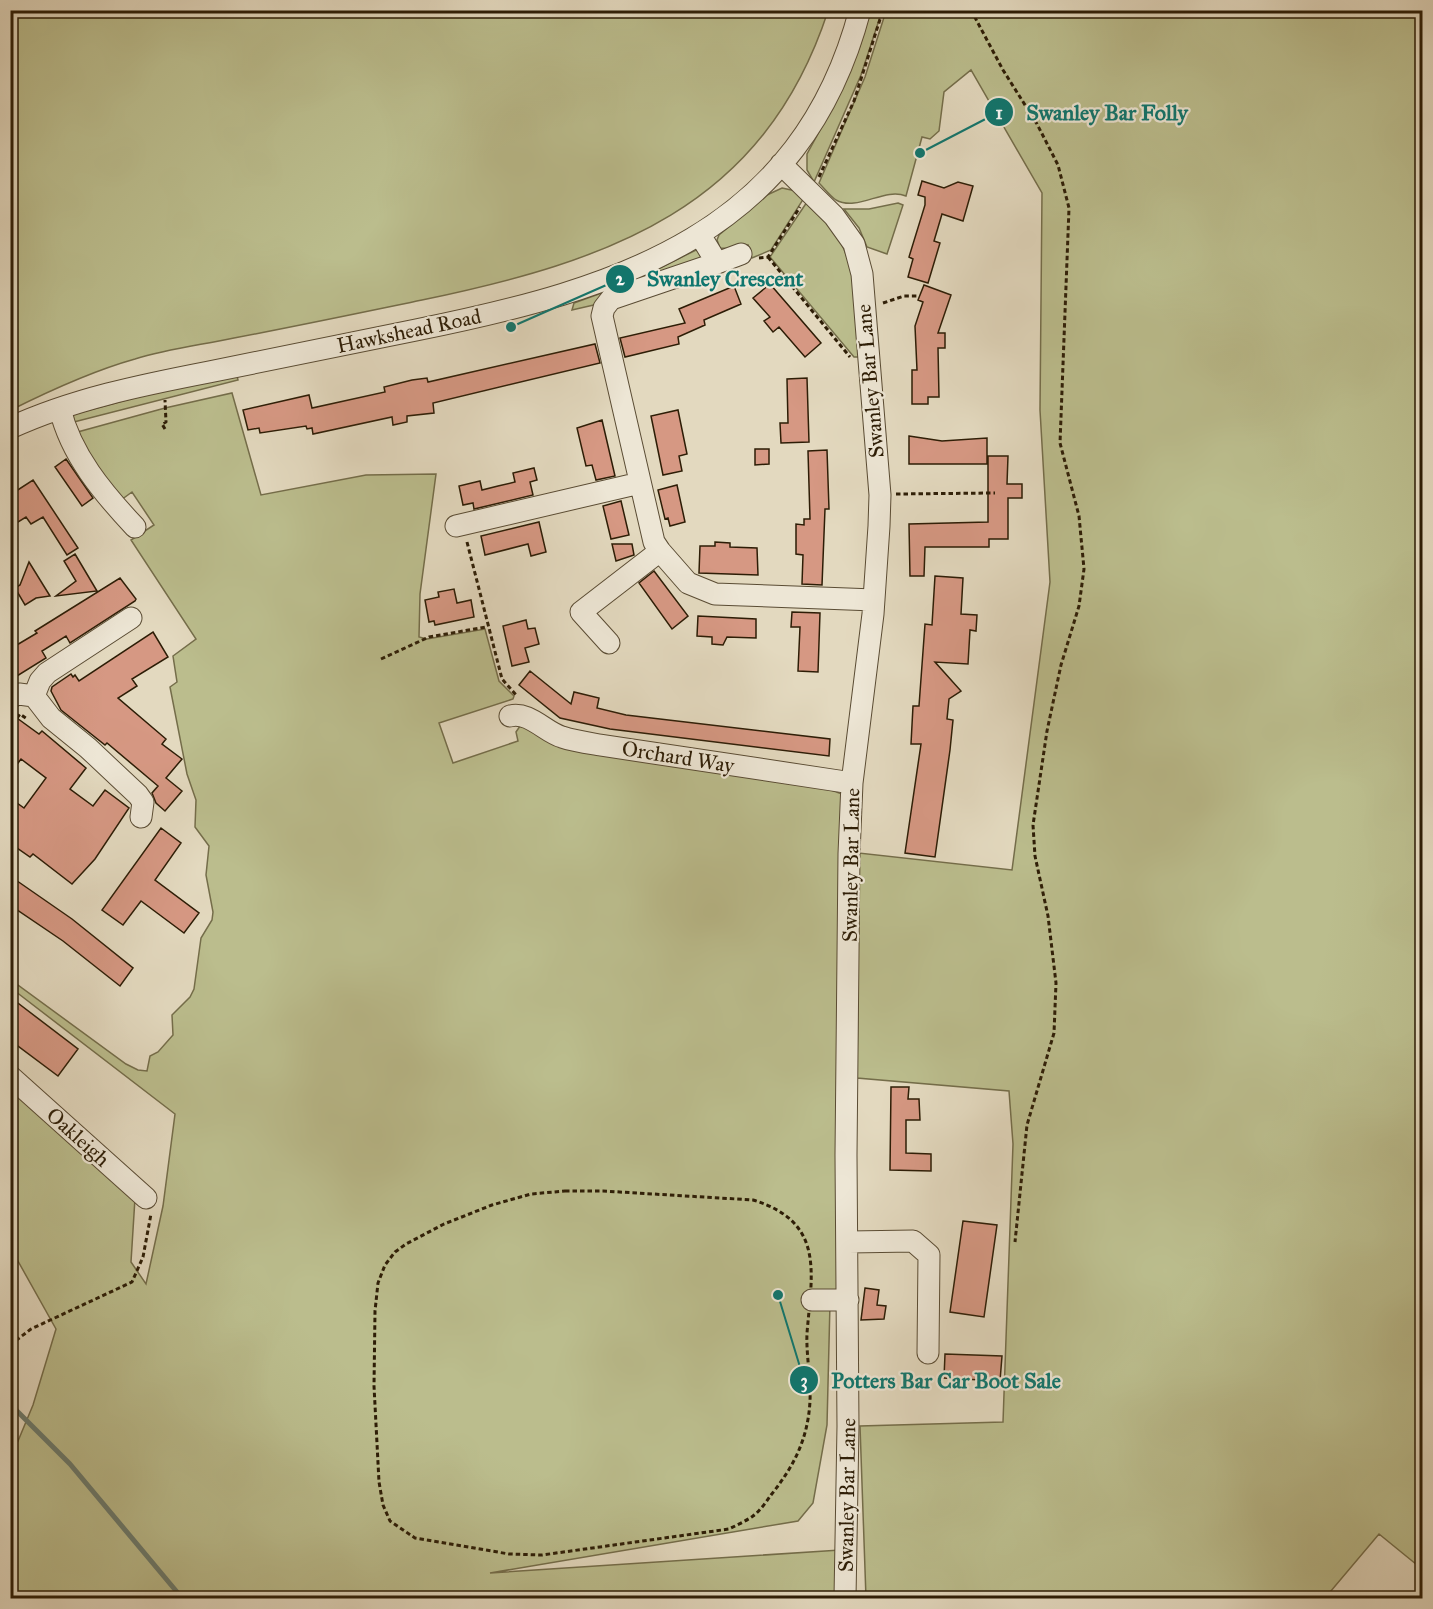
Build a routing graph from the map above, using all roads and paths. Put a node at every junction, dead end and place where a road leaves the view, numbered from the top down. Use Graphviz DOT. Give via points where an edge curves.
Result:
graph roads {
  1 [pos="860,10"];
  2 [pos="883,10"];
  3 [pos="971,10"];
  4 [pos="781,164"];
  5 [pos="817,181"];
  6 [pos="805,200"];
  7 [pos="700,235"];
  8 [pos="741,254"];
  9 [pos="717,263"];
  10 [pos="917,296"];
  11 [pos="864,305"];
  12 [pos="868,361"];
  13 [pos="165,400"];
  14 [pos="60,409"];
  15 [pos="10,428"];
  16 [pos="165,429"];
  17 [pos="640,483"];
  18 [pos="994,493"];
  19 [pos="880,495"];
  20 [pos="460,525"];
  21 [pos="135,527"];
  22 [pos="660,552"];
  23 [pos="874,600"];
  24 [pos="131,618"];
  25 [pos="486,627"];
  26 [pos="609,643"];
  27 [pos="381,659"];
  28 [pos="34,696"];
  29 [pos="10,697"];
  30 [pos="513,715"];
  31 [pos="852,783"];
  32 [pos="141,817"];
  33 [pos="10,1076"];
  34 [pos="146,1198"];
  35 [pos="849,1242"];
  36 [pos="1015,1242"];
  37 [pos="812,1300"];
  38 [pos="848,1300"];
  39 [pos="10,1345"];
  40 [pos="928,1353"];
  41 [pos="845,1599"];
  1 -- 4 [label="street, Hawkshead Road" via="831,90 809,130"];
  2 -- 5 [label="path" via="854,101"];
  3 -- 36 [label="path" via="1058,165 1069,208 1060,443 1079,516 1084,569 1079,606 1047,731 1033,825 1056,983 1054,1034 1027,1125"];
  4 -- 7 [label="street, Hawkshead Road" via="753,194"];
  4 -- 11 [label="street, Swanley Bar Lane" via="834,216 854,244 862,274"];
  6 -- 12 [label="path" via="768,257 853,361"];
  7 -- 9 [label="street"];
  7 -- 14 [label="street, Hawkshead Road" via="592,287 527,306 160,381"];
  8 -- 9 [label="street"];
  9 -- 17 [label="street" via="611,299 604,308 602,316"];
  10 -- 11 [label="path"];
  11 -- 12 [label="street, Swanley Bar Lane"];
  12 -- 19 [label="street, Swanley Bar Lane"];
  13 -- 16 [label="path"];
  14 -- 15 [label="street, Hawkshead Road"];
  14 -- 21 [label="street" via="73,446 110,501"];
  17 -- 20 [label="street"];
  17 -- 22 [label="street"];
  18 -- 19 [label="path"];
  19 -- 23 [label="street, Swanley Bar Lane"];
  20 -- 25 [label="path"];
  22 -- 23 [label="street" via="688,582 715,594"];
  22 -- 26 [label="street" via="581,612"];
  23 -- 31 [label="street, Swanley Bar Lane"];
  24 -- 28 [label="street" via="47,673"];
  25 -- 27 [label="path" via="429,637"];
  25 -- 30 [label="path" via="502,680 520,699"];
  28 -- 29 [label="street"];
  28 -- 32 [label="street" via="51,718 138,795 143,802"];
  30 -- 31 [label="street, Orchard Way" via="560,737"];
  31 -- 35 [label="street, Swanley Bar Lane" via="846,1155"];
  33 -- 34 [label="street, Oakleigh"];
  34 -- 39 [label="path" via="151,1214 143,1257 132,1282 31,1329"];
  35 -- 38 [label="street, Swanley Bar Lane"];
  35 -- 40 [label="street" via="913,1241 929,1256"];
  37 -- 37 [label="path" via="807,1334 810,1401 806,1438 789,1472 755,1515 729,1529 542,1555 509,1554 415,1538 390,1521 379,1482 374,1386 378,1283 395,1252 444,1224 531,1194 603,1191 753,1200 791,1217 803,1233 810,1249"];
  37 -- 38 [label="street"];
  38 -- 41 [label="street, Swanley Bar Lane"];
}
